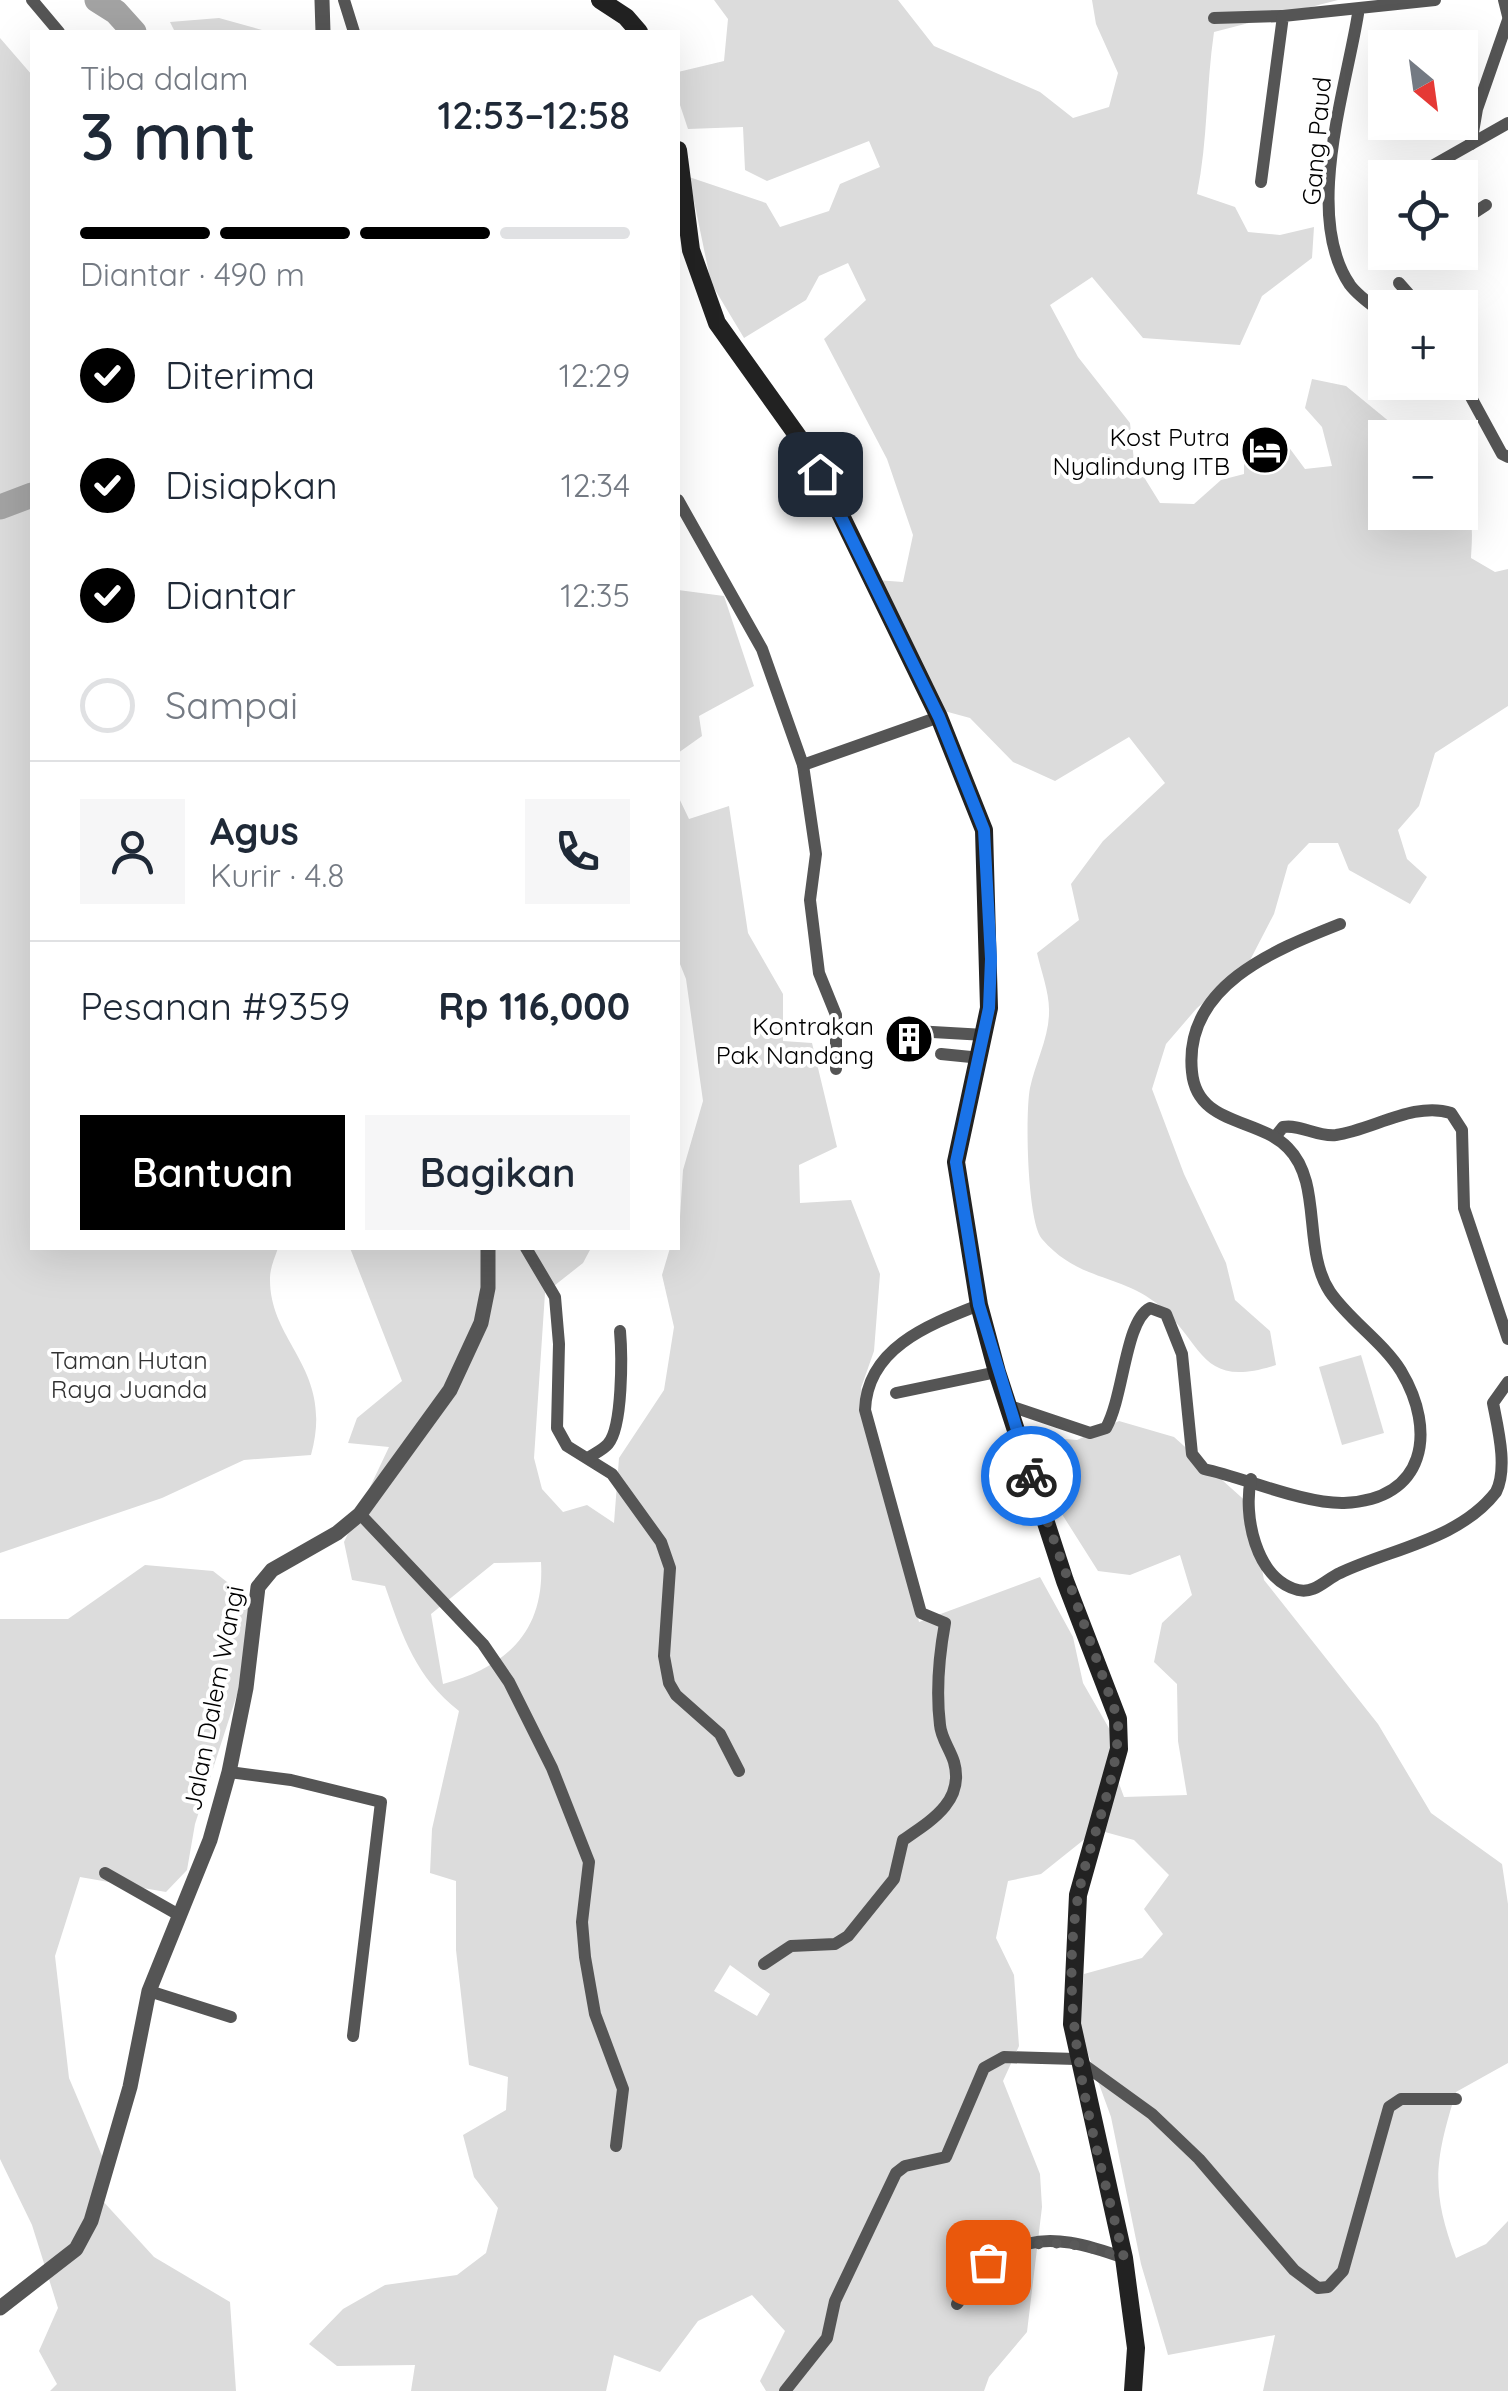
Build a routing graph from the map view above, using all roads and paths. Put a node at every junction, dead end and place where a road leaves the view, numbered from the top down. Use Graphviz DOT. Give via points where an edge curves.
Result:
graph roads {
  1 [pos="32,0"];
  2 [pos="312,0"];
  3 [pos="322,0"];
  4 [pos="344,0"];
  5 [pos="600,0"];
  6 [pos="1436,0"];
  7 [pos="1504,0"];
  8 [pos="1366,11"];
  9 [pos="1283,16"];
  10 [pos="1214,18"];
  11 [pos="1508,18"];
  12 [pos="322,27"];
  13 [pos="57,30"];
  14 [pos="353,30"];
  15 [pos="637,30"];
  16 [pos="1508,123"];
  17 [pos="1471,144"];
  18 [pos="1443,160"];
  19 [pos="680,164"];
  20 [pos="1261,182"];
  21 [pos="1486,205"];
  22 [pos="1478,210"];
  23 [pos="1399,283"];
  24 [pos="1405,290"];
  25 [pos="1368,300"];
  26 [pos="1473,400"];
  27 [pos="1508,458"];
  28 [pos="680,504"];
  29 [pos="939,717"];
  30 [pos="802,765"];
  31 [pos="1340,924"];
  32 [pos="915,1030"];
  33 [pos="986,1035"];
  34 [pos="941,1054"];
  35 [pos="981,1058"];
  36 [pos="836,1070"];
  37 [pos="1275,1137"];
  38 [pos="488,1250"];
  39 [pos="527,1250"];
  40 [pos="979,1305"];
  41 [pos="620,1331"];
  42 [pos="1508,1339"];
  43 [pos="997,1372"];
  44 [pos="1508,1382"];
  45 [pos="896,1393"];
  46 [pos="1007,1405"];
  47 [pos="588,1458"];
  48 [pos="1251,1479"];
  49 [pos="360,1514"];
  50 [pos="739,1771"];
  51 [pos="228,1772"];
  52 [pos="105,1873"];
  53 [pos="179,1915"];
  54 [pos="764,1964"];
  55 [pos="149,1991"];
  56 [pos="231,2016"];
  57 [pos="352,2036"];
  58 [pos="1076,2059"];
  59 [pos="1456,2099"];
  60 [pos="616,2146"];
  61 [pos="1124,2258"];
  62 [pos="957,2304"];
  63 [pos="0,2308"];
  64 [pos="785,2391"];
  65 [pos="1133,2391"];
  1 -- 13 [label="street"];
  2 -- 12 [label="street"];
  3 -- 12 [label="street"];
  4 -- 14 [label="street"];
  5 -- 15 [label="main road"];
  6 -- 8 [label="street"];
  7 -- 11 [label="street"];
  8 -- 9 [label="street"];
  8 -- 25 [label="street, Gang Paud" via="1335,124 1332,230 1349,284"];
  9 -- 10 [label="street"];
  9 -- 20 [label="street"];
  11 -- 17 [label="street"];
  16 -- 17 [label="street"];
  17 -- 18 [label="street"];
  19 -- 29 [label="main road" via="692,250 718,323 806,449"];
  21 -- 22 [label="street"];
  23 -- 24 [label="street"];
  26 -- 27 [label="street"];
  28 -- 30 [label="street" via="762,649"];
  29 -- 30 [label="street"];
  29 -- 33 [label="main road" via="984,830 991,959"];
  30 -- 36 [label="street" via="816,854 810,900 819,973 836,1015"];
  31 -- 37 [label="street" via="1282,947 1241,974 1212,997 1199,1019 1192,1069 1205,1104"];
  32 -- 33 [label="street"];
  33 -- 35 [label="main road"];
  34 -- 35 [label="street"];
  35 -- 40 [label="main road" via="956,1162"];
  37 -- 42 [label="street" via="1283,1126 1334,1135 1427,1111 1451,1113 1462,1130 1464,1208"];
  37 -- 48 [label="street" via="1302,1170 1317,1260 1330,1291 1402,1373 1423,1439 1406,1479 1391,1490 1344,1502"];
  38 -- 49 [label="street, Jalan Dalem Wangi" via="488,1288 467,1360"];
  39 -- 47 [label="street" via="554,1298 557,1428 567,1446"];
  40 -- 43 [label="main road"];
  40 -- 54 [label="street" via="898,1345 878,1366 865,1410 922,1613 945,1623 940,1729 956,1788 936,1817 903,1840 894,1879 848,1936 835,1944 791,1946"];
  41 -- 47 [label="street" via="616,1421 610,1442"];
  43 -- 45 [label="street"];
  43 -- 46 [label="main road"];
  44 -- 48 [label="street" via="1493,1403 1505,1464 1497,1491 1406,1551 1340,1573 1317,1588 1300,1591 1268,1564 1247,1520"];
  46 -- 48 [label="street" via="1090,1433 1106,1428 1125,1377 1132,1327 1144,1310 1158,1309 1182,1354 1192,1454 1204,1468"];
  46 -- 58 [label="main road" via="1118,1719 1119,1749 1078,1895"];
  47 -- 50 [label="street" via="612,1474 661,1542 670,1568 664,1656 669,1683 720,1734"];
  49 -- 51 [label="street, Jalan Dalem Wangi" via="263,1577"];
  49 -- 60 [label="street" via="483,1644 552,1768 589,1862 585,1957 594,2014 623,2090"];
  51 -- 53 [label="street, Jalan Dalem Wangi" via="210,1840"];
  51 -- 57 [label="street" via="381,1802"];
  52 -- 53 [label="street"];
  53 -- 55 [label="street, Jalan Dalem Wangi"];
  55 -- 56 [label="street"];
  55 -- 63 [label="street, Jalan Dalem Wangi" via="130,2087 87,2234"];
  58 -- 59 [label="street" via="1188,2148 1294,2270 1318,2288 1343,2271 1389,2106 1401,2098"];
  58 -- 61 [label="main road"];
  58 -- 64 [label="street" via="1004,2058 984,2068 946,2156 896,2173 835,2302 827,2338"];
  61 -- 62 [label="street" via="1071,2242 1011,2248 988,2262"];
  61 -- 65 [label="main road" via="1136,2348"];
}
